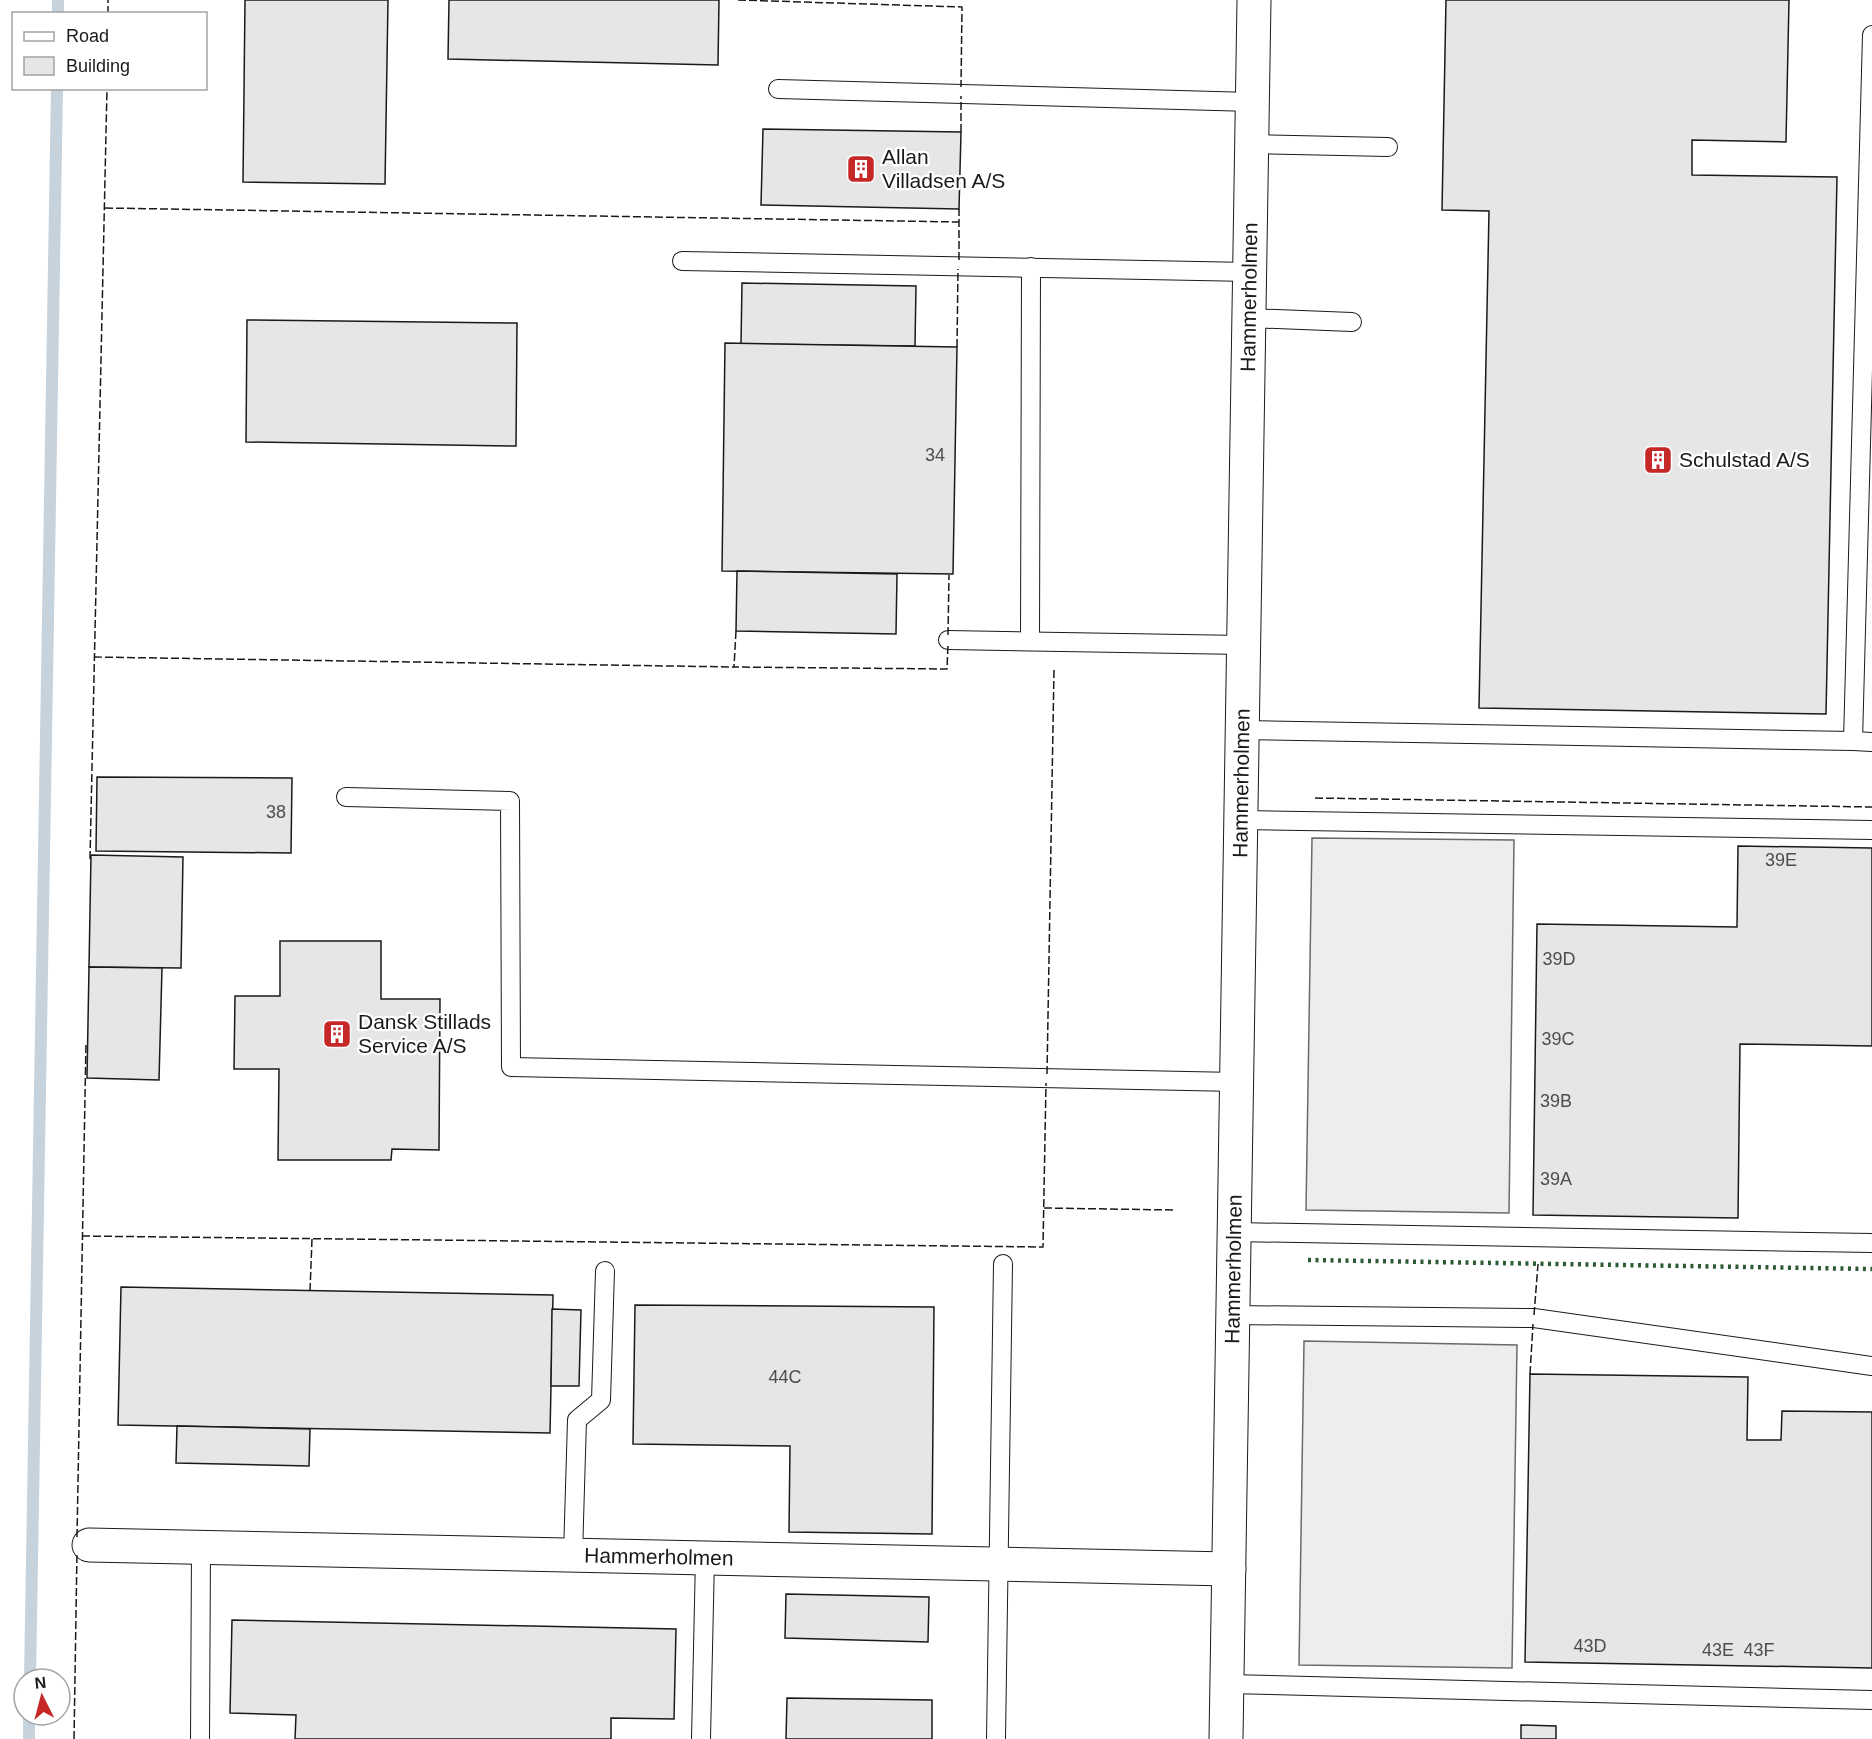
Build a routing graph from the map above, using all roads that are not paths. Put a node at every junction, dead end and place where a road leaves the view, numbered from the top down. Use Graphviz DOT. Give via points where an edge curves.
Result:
graph roads {
  1 [pos="1254,0"];
  2 [pos="1872,35"];
  3 [pos="778,89"];
  4 [pos="1252,102"];
  5 [pos="1870,138"];
  6 [pos="1252,144"];
  7 [pos="1389,147"];
  8 [pos="1869,222"];
  9 [pos="682,261"];
  10 [pos="1031,267"];
  11 [pos="1250,272"];
  12 [pos="1249,318"];
  13 [pos="1352,322"];
  14 [pos="948,640"];
  15 [pos="1030,641"];
  16 [pos="1244,645"];
  17 [pos="1242,730"];
  18 [pos="1853,741"];
  19 [pos="1872,742"];
  20 [pos="346,797"];
  21 [pos="1241,820"];
  22 [pos="1872,830"];
  23 [pos="1236,1082"];
  24 [pos="1234,1232"];
  25 [pos="1872,1242"];
  26 [pos="1002,1264"];
  27 [pos="605,1271"];
  28 [pos="1233,1315"];
  29 [pos="1872,1366"];
  30 [pos="89,1545"];
  31 [pos="201,1548"];
  32 [pos="573,1555"];
  33 [pos="705,1558"];
  34 [pos="998,1564"];
  35 [pos="1229,1569"];
  36 [pos="1227,1684"];
  37 [pos="1872,1700"];
  38 [pos="200,1739"];
  39 [pos="701,1739"];
  40 [pos="996,1739"];
  41 [pos="1226,1739"];
  1 -- 4 [label="street, Hammerholmen"];
  2 -- 5 [label="lane"];
  3 -- 4 [label="lane"];
  4 -- 6 [label="street, Hammerholmen"];
  5 -- 8 [label="lane"];
  6 -- 7 [label="lane"];
  6 -- 11 [label="street, Hammerholmen"];
  8 -- 18 [label="lane"];
  9 -- 10 [label="lane"];
  10 -- 11 [label="lane"];
  10 -- 15 [label="lane"];
  11 -- 12 [label="street, Hammerholmen"];
  12 -- 13 [label="lane"];
  12 -- 16 [label="street, Hammerholmen"];
  14 -- 15 [label="lane"];
  15 -- 16 [label="lane"];
  16 -- 17 [label="street, Hammerholmen"];
  17 -- 18 [label="lane"];
  17 -- 21 [label="street, Hammerholmen"];
  18 -- 19 [label="lane"];
  20 -- 23 [label="lane" via="510,801 511,1067"];
  21 -- 22 [label="lane"];
  21 -- 23 [label="street, Hammerholmen"];
  23 -- 24 [label="street, Hammerholmen"];
  24 -- 25 [label="lane"];
  24 -- 28 [label="street, Hammerholmen"];
  26 -- 34 [label="lane"];
  27 -- 32 [label="lane" via="601,1400 577,1420"];
  28 -- 29 [label="lane" via="1534,1318"];
  28 -- 35 [label="street, Hammerholmen"];
  30 -- 31 [label="street, Hammerholmen"];
  31 -- 32 [label="street, Hammerholmen"];
  31 -- 38 [label="lane"];
  32 -- 33 [label="street, Hammerholmen"];
  33 -- 34 [label="street, Hammerholmen"];
  33 -- 39 [label="lane"];
  34 -- 35 [label="street, Hammerholmen"];
  34 -- 40 [label="lane"];
  35 -- 36 [label="street, Hammerholmen"];
  36 -- 37 [label="lane"];
  36 -- 41 [label="street, Hammerholmen"];
}
